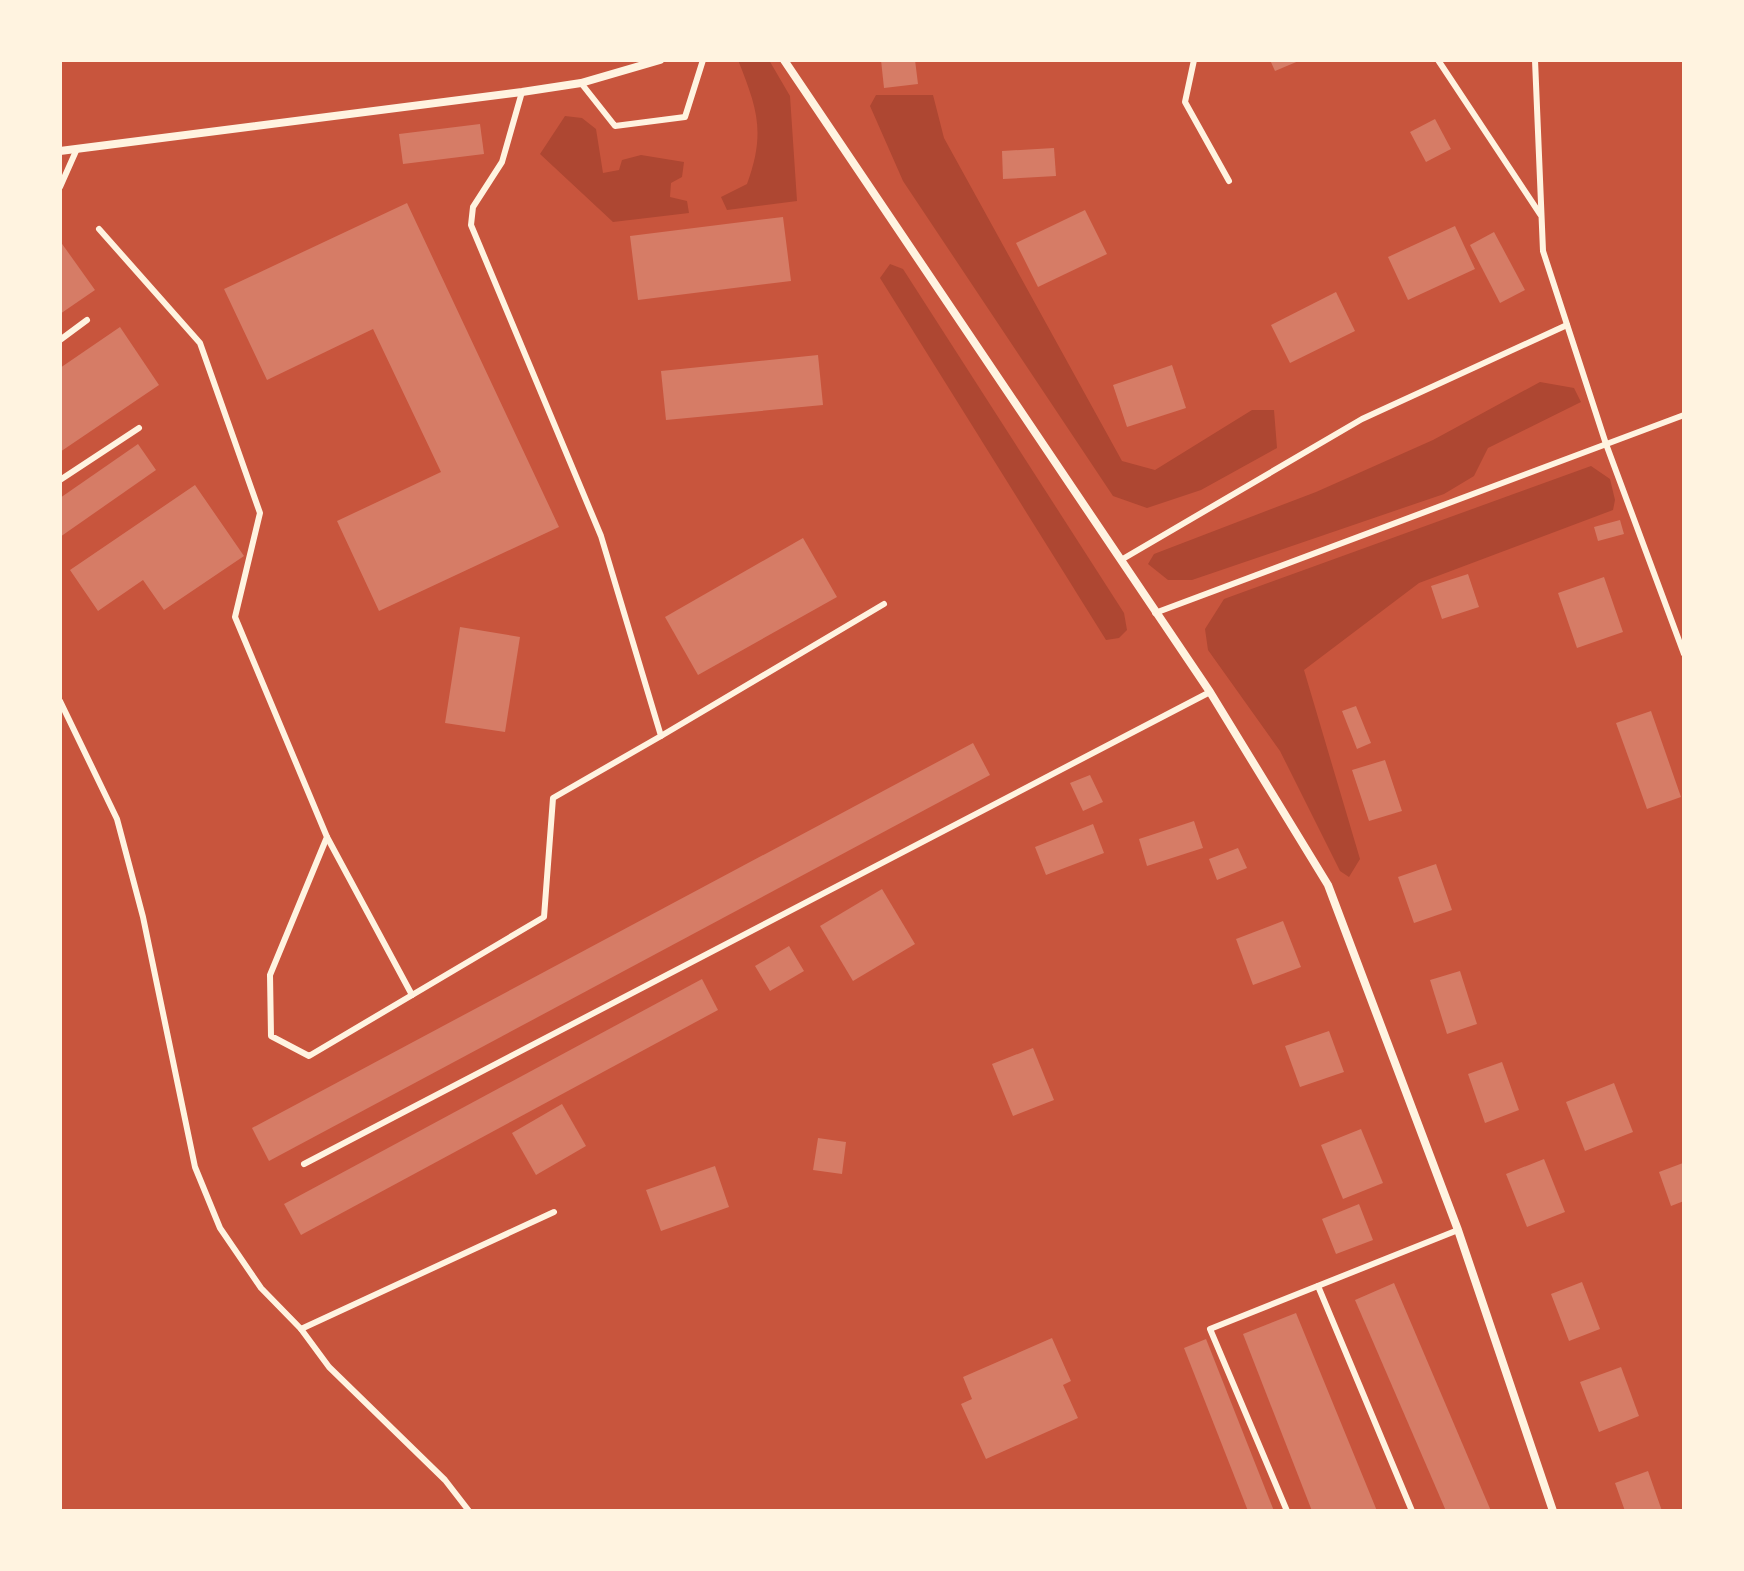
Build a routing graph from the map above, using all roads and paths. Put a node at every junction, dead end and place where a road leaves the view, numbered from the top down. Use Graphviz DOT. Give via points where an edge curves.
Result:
graph roads {
  1 [pos="660,60"];
  2 [pos="703,60"];
  3 [pos="784,60"];
  4 [pos="1194,60"];
  5 [pos="1438,60"];
  6 [pos="1535,60"];
  7 [pos="581,83"];
  8 [pos="522,92"];
  9 [pos="60,151"];
  10 [pos="76,151"];
  11 [pos="1229,181"];
  12 [pos="60,187"];
  13 [pos="1542,217"];
  14 [pos="99,229"];
  15 [pos="87,320"];
  16 [pos="1567,325"];
  17 [pos="60,340"];
  18 [pos="1684,415"];
  19 [pos="139,428"];
  20 [pos="1606,444"];
  21 [pos="60,480"];
  22 [pos="1121,560"];
  23 [pos="884,604"];
  24 [pos="1155,613"];
  25 [pos="1684,654"];
  26 [pos="1210,692"];
  27 [pos="60,701"];
  28 [pos="661,736"];
  29 [pos="327,837"];
  30 [pos="412,995"];
  31 [pos="304,1164"];
  32 [pos="554,1212"];
  33 [pos="1458,1230"];
  34 [pos="1318,1286"];
  35 [pos="301,1329"];
  36 [pos="469,1511"];
  37 [pos="1287,1511"];
  38 [pos="1412,1511"];
  39 [pos="1553,1511"];
  1 -- 7 [label="street"];
  2 -- 7 [label="lane" via="685,117 615,126"];
  3 -- 22 [label="street"];
  4 -- 11 [label="lane" via="1185,102"];
  5 -- 13 [label="lane"];
  6 -- 13 [label="lane"];
  7 -- 8 [label="street"];
  8 -- 10 [label="street"];
  8 -- 28 [label="lane" via="502,162 473,207 471,225 601,536"];
  9 -- 10 [label="street"];
  10 -- 12 [label="lane"];
  13 -- 16 [label="lane" via="1543,251"];
  14 -- 29 [label="lane" via="200,343 260,513 235,617"];
  15 -- 17 [label="lane"];
  16 -- 20 [label="lane"];
  16 -- 22 [label="lane" via="1362,419"];
  18 -- 20 [label="lane"];
  19 -- 21 [label="lane"];
  20 -- 24 [label="lane"];
  20 -- 25 [label="lane"];
  22 -- 24 [label="street"];
  23 -- 28 [label="lane"];
  24 -- 26 [label="street"];
  26 -- 31 [label="lane"];
  26 -- 33 [label="street" via="1328,885"];
  27 -- 35 [label="lane" via="117,819 195,1167 220,1228 261,1288"];
  28 -- 30 [label="lane" via="553,798 544,917"];
  29 -- 30 [label="lane"];
  29 -- 30 [label="lane" via="270,975 271,1036 309,1056"];
  32 -- 35 [label="lane"];
  33 -- 34 [label="lane"];
  33 -- 39 [label="street"];
  34 -- 37 [label="lane" via="1210,1329"];
  34 -- 38 [label="lane"];
  35 -- 36 [label="lane" via="329,1367 445,1480"];
}
